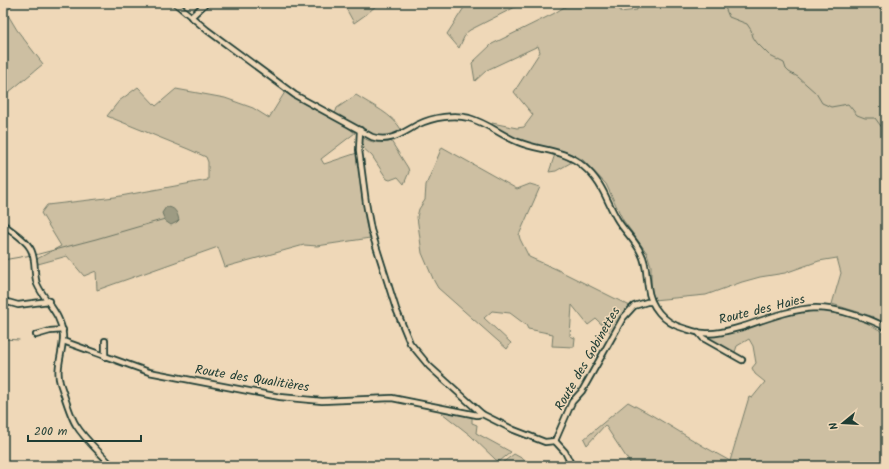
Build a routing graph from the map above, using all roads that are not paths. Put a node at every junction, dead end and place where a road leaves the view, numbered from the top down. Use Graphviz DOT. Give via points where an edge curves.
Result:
graph roads {
  1 [pos="175,3"];
  2 [pos="206,3"];
  3 [pos="191,17"];
  4 [pos="360,130"];
  5 [pos="3,224"];
  6 [pos="4,301"];
  7 [pos="49,301"];
  8 [pos="652,302"];
  9 [pos="886,328"];
  10 [pos="63,330"];
  11 [pos="698,332"];
  12 [pos="36,335"];
  13 [pos="63,341"];
  14 [pos="105,341"];
  15 [pos="105,357"];
  16 [pos="742,360"];
  17 [pos="482,414"];
  18 [pos="556,441"];
  19 [pos="112,466"];
  20 [pos="572,466"];
  1 -- 3 [label="street"];
  2 -- 3 [label="street"];
  3 -- 4 [label="street" via="295,95"];
  4 -- 8 [label="street" via="372,137 386,139 396,137 429,120 459,116 478,121 517,142 562,153 572,158 597,180 617,219 640,250 646,265"];
  4 -- 17 [label="street" via="360,150 370,224 404,330 422,358"];
  5 -- 7 [label="street" via="30,247 37,282"];
  6 -- 7 [label="street" via="18,305"];
  7 -- 10 [label="street"];
  8 -- 11 [label="street, Route des Haies" via="667,321 680,328"];
  8 -- 18 [label="street, Route des Gobinettes" via="634,306 623,318 582,391 572,402"];
  9 -- 11 [label="street, Route des Haies" via="865,318 818,308 790,313 723,332"];
  10 -- 12 [label="street"];
  10 -- 13 [label="street"];
  11 -- 16 [label="street" via="703,338"];
  13 -- 15 [label="street, Route des Qualitières"];
  13 -- 19 [label="street" via="59,378 73,418 81,432"];
  14 -- 15 [label="street"];
  15 -- 17 [label="street, Route des Qualitières" via="149,372 280,397 322,400 392,398"];
  17 -- 18 [label="street, Route des Qualitières" via="545,442"];
  18 -- 20 [label="street"];
}
